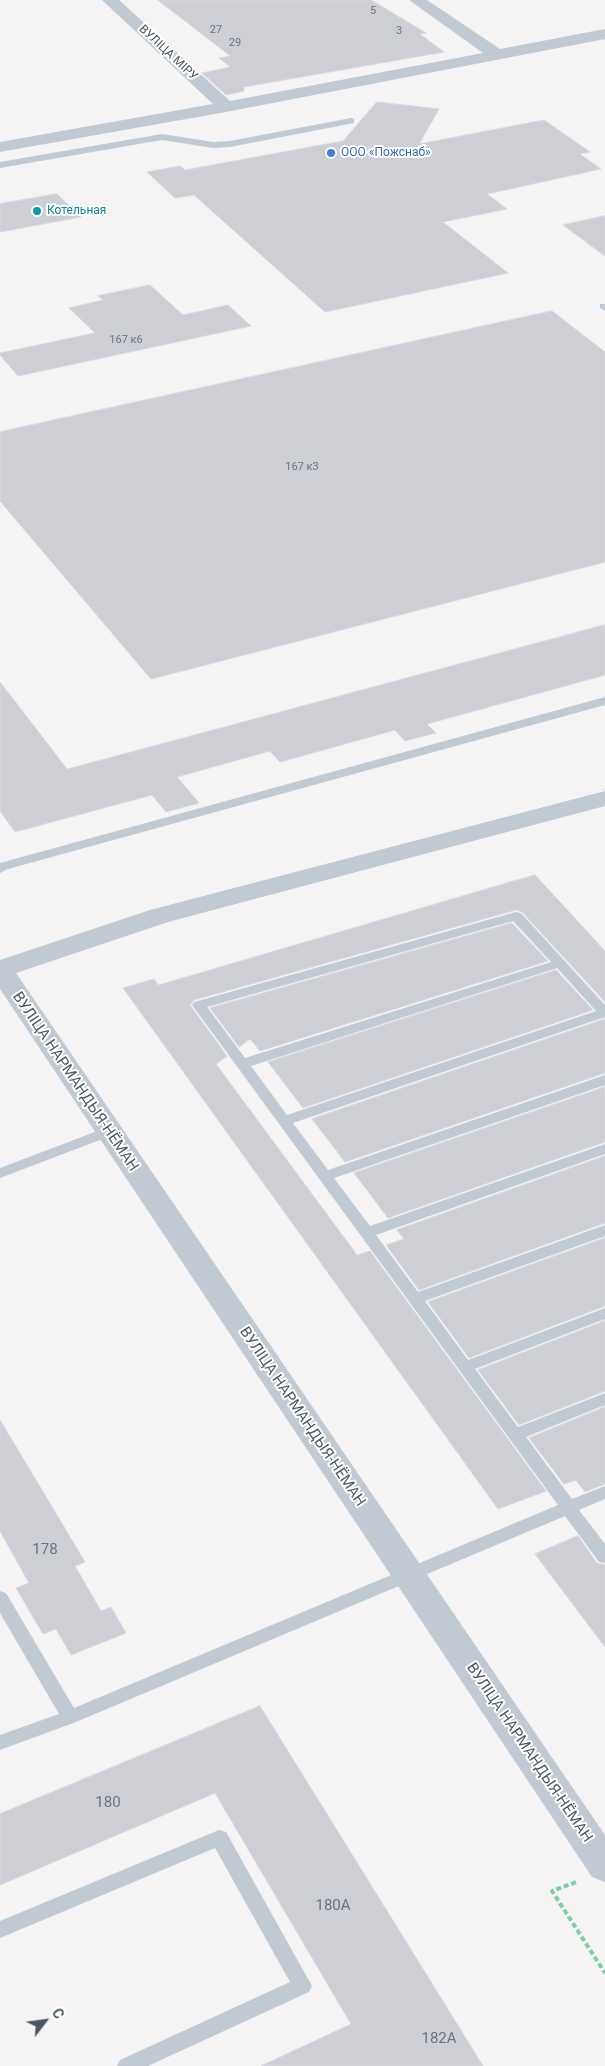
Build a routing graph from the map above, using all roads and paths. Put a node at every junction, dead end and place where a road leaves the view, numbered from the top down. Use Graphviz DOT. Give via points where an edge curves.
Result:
graph roads {
  1 [pos="110,0"];
  2 [pos="417,0"];
  3 [pos="605,34"];
  4 [pos="496,54"];
  5 [pos="226,107"];
  6 [pos="351,121"];
  7 [pos="0,147"];
  8 [pos="0,165"];
  9 [pos="605,701"];
  10 [pos="605,798"];
  11 [pos="0,869"];
  12 [pos="560,963"];
  13 [pos="0,969"];
  14 [pos="605,1013"];
  15 [pos="242,1064"];
  16 [pos="605,1080"];
  17 [pos="284,1121"];
  18 [pos="108,1132"];
  19 [pos="605,1149"];
  20 [pos="0,1173"];
  21 [pos="324,1176"];
  22 [pos="605,1230"];
  23 [pos="366,1233"];
  24 [pos="415,1299"];
  25 [pos="605,1313"];
  26 [pos="465,1367"];
  27 [pos="605,1399"];
  28 [pos="515,1435"];
  29 [pos="605,1492"];
  30 [pos="568,1507"];
  31 [pos="605,1557"];
  32 [pos="409,1573"];
  33 [pos="0,1598"];
  34 [pos="70,1717"];
  35 [pos="0,1743"];
  36 [pos="605,1866"];
  37 [pos="579,1881"];
  38 [pos="0,1930"];
  39 [pos="605,1973"];
  40 [pos="127,2066"];
  1 -- 5 [label="street, ВУЛІЦА МІРУ"];
  2 -- 4 [label="street"];
  3 -- 4 [label="street"];
  4 -- 5 [label="street"];
  5 -- 7 [label="street"];
  6 -- 8 [label="lane" via="230,144 213,145 162,137"];
  9 -- 11 [label="lane"];
  10 -- 13 [label="street" via="160,916"];
  12 -- 14 [label="lane"];
  12 -- 15 [label="lane"];
  12 -- 15 [label="lane" via="516,916 199,1005"];
  13 -- 18 [label="street, ВУЛІЦА НАРМАНДЫЯ-НЁМАН"];
  14 -- 17 [label="lane"];
  15 -- 17 [label="lane"];
  16 -- 21 [label="lane"];
  17 -- 21 [label="lane"];
  18 -- 20 [label="lane"];
  18 -- 32 [label="street, ВУЛІЦА НАРМАНДЫЯ-НЁМАН"];
  19 -- 23 [label="lane"];
  21 -- 23 [label="lane"];
  22 -- 24 [label="lane"];
  23 -- 24 [label="lane"];
  24 -- 26 [label="lane"];
  25 -- 26 [label="lane"];
  26 -- 28 [label="lane"];
  27 -- 28 [label="lane"];
  28 -- 30 [label="lane"];
  29 -- 30 [label="lane"];
  30 -- 31 [label="lane"];
  30 -- 32 [label="lane"];
  32 -- 34 [label="lane"];
  32 -- 36 [label="street, ВУЛІЦА НАРМАНДЫЯ-НЁМАН"];
  33 -- 34 [label="lane"];
  34 -- 35 [label="lane"];
  37 -- 39 [label="path" via="552,1891"];
  38 -- 40 [label="lane" via="219,1838 302,1986"];
}
